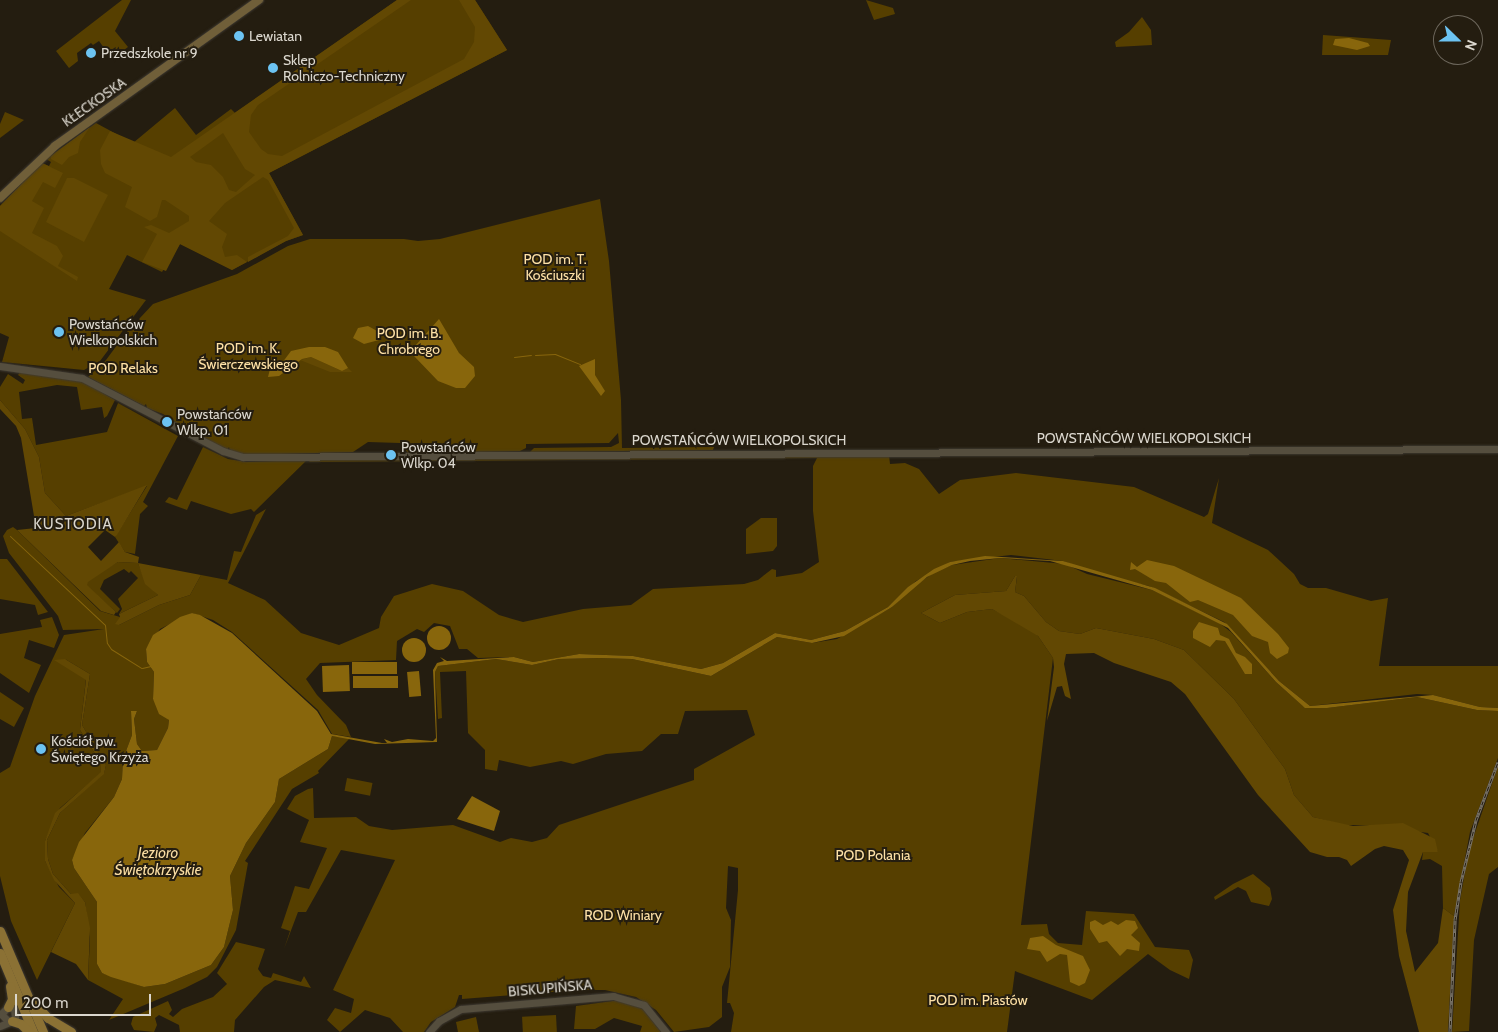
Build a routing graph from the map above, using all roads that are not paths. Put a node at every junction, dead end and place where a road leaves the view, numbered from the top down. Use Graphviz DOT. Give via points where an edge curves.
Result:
graph roads {
  1 [pos="259,0"];
  2 [pos="0,198"];
  3 [pos="0,366"];
  4 [pos="1498,449"];
  5 [pos="0,932"];
  6 [pos="1,955"];
  7 [pos="28,997"];
  8 [pos="8,1006"];
  9 [pos="1,1018"];
  10 [pos="10,1021"];
  11 [pos="0,1026"];
  12 [pos="29,1032"];
  13 [pos="33,1032"];
  14 [pos="43,1032"];
  15 [pos="66,1032"];
  16 [pos="429,1032"];
  17 [pos="666,1032"];
  1 -- 2 [label="main road, KŁECKOSKA" via="55,146"];
  3 -- 4 [label="street, POWSTAŃCÓW WIELKOPOLSKICH" via="55,372 88,380 223,451 243,457"];
  5 -- 7 [label="main road"];
  6 -- 8 [label="main road" via="12,993"];
  6 -- 13 [label="main road"];
  7 -- 14 [label="main road"];
  7 -- 15 [label="main road"];
  8 -- 9 [label="street" via="3,1009"];
  8 -- 10 [label="street" via="15,1011"];
  9 -- 10 [label="street"];
  10 -- 11 [label="street"];
  10 -- 12 [label="main road" via="21,1024"];
  16 -- 17 [label="street, BISKUPIŃSKA" via="439,1021 461,1009 614,996 644,1005"];
}
